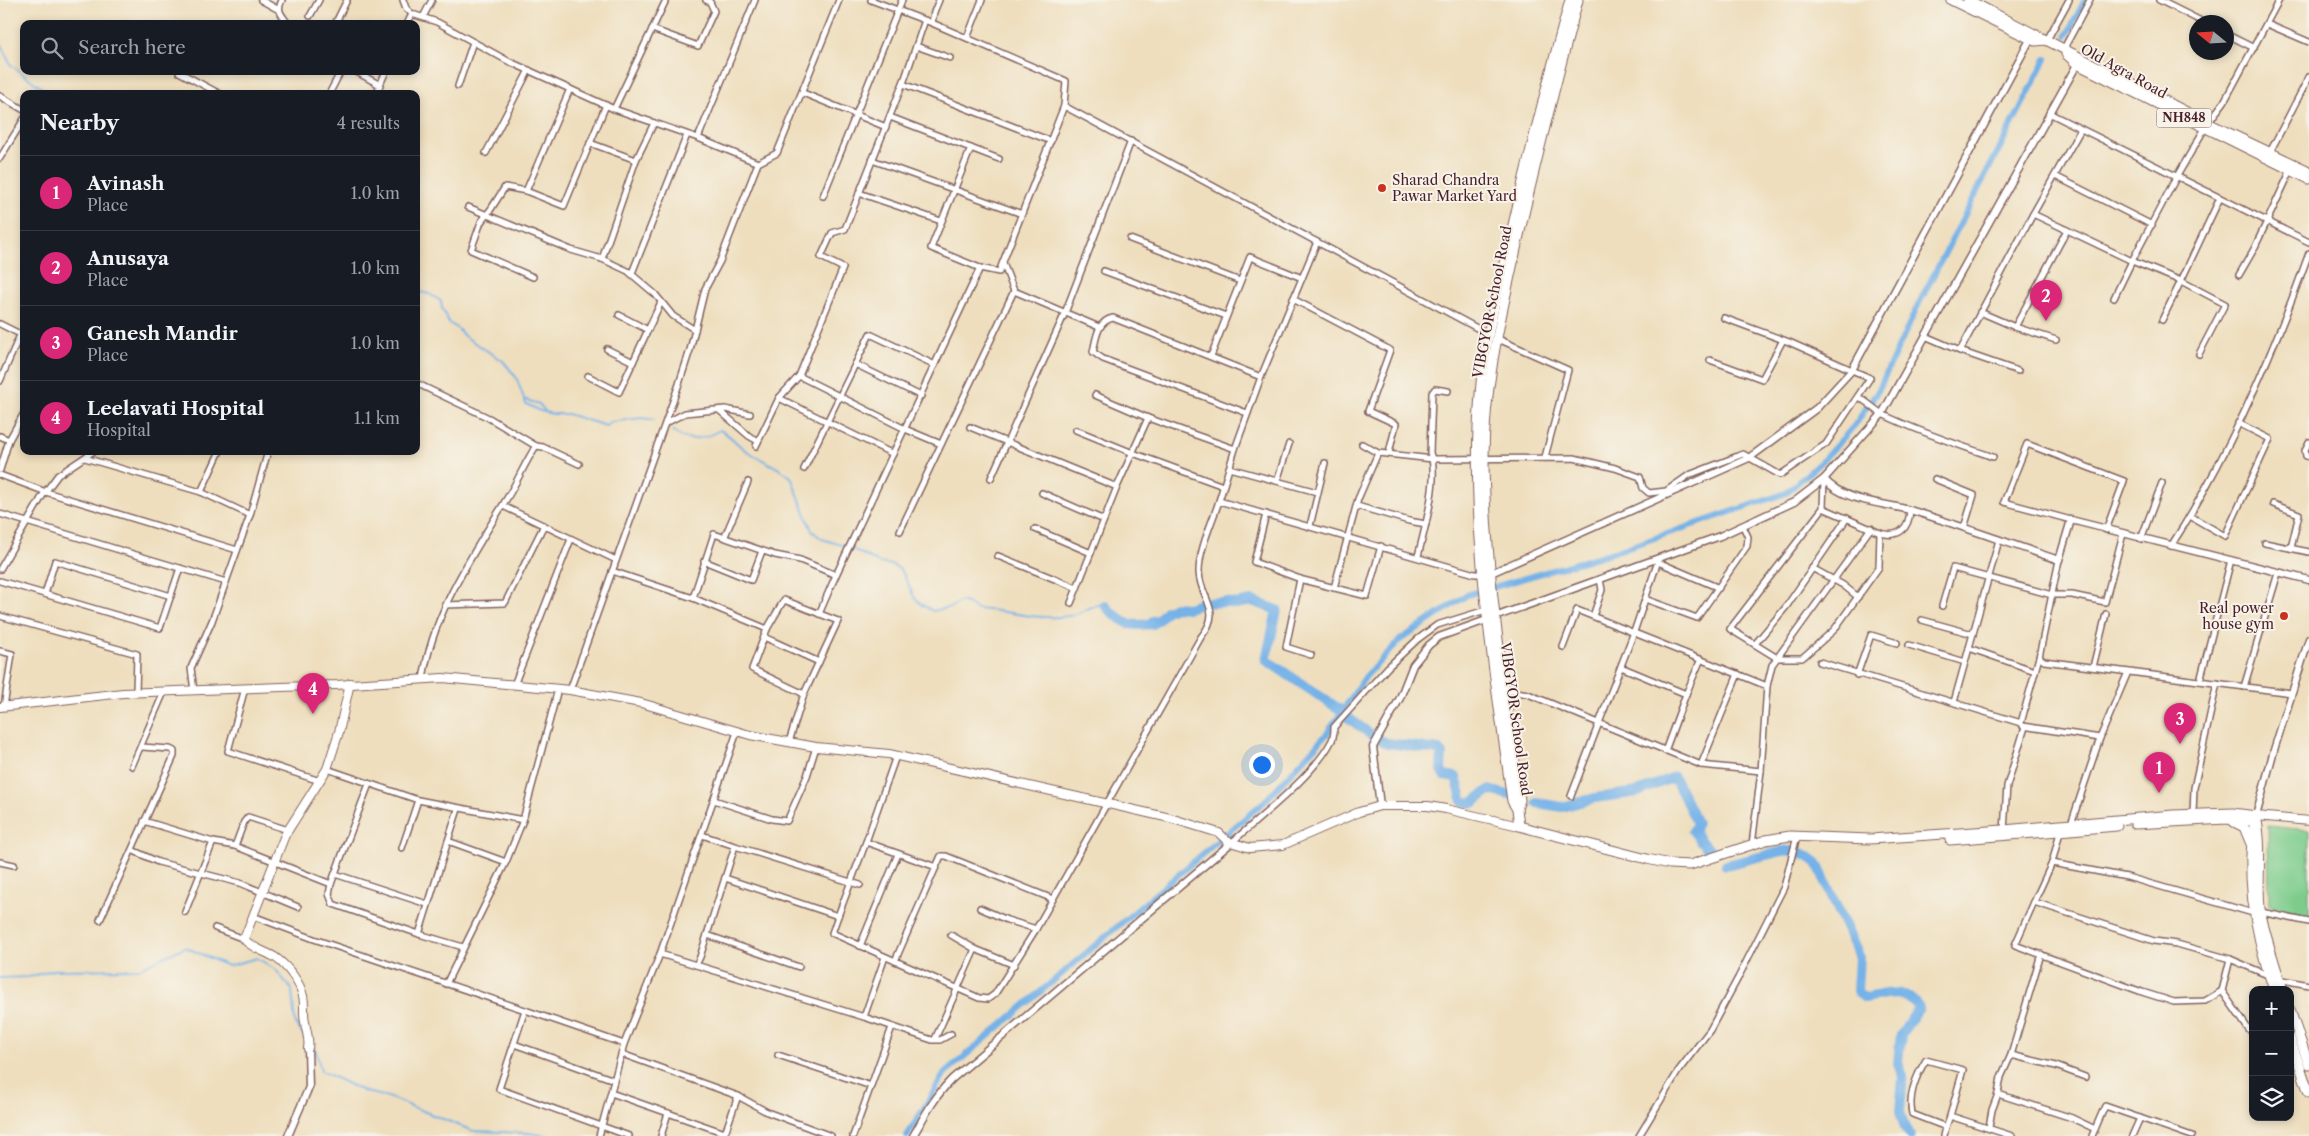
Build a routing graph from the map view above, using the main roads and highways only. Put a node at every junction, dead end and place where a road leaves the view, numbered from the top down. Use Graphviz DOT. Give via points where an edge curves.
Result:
graph roads {
  1 [pos="1570,0"];
  2 [pos="1578,0"];
  3 [pos="1951,0"];
  4 [pos="1968,0"];
  5 [pos="2032,36"];
  6 [pos="1547,98"];
  7 [pos="2207,126"];
  8 [pos="2293,167"];
  9 [pos="2309,170"];
  10 [pos="2309,179"];
  11 [pos="350,683"];
  12 [pos="2,707"];
  13 [pos="2256,816"];
  14 [pos="2226,819"];
  15 [pos="2309,821"];
  16 [pos="1519,826"];
  17 [pos="2061,829"];
  18 [pos="1883,838"];
  19 [pos="2252,846"];
  20 [pos="2257,913"];
  21 [pos="2273,986"];
  22 [pos="2282,986"];
  23 [pos="2294,1020"];
  24 [pos="308,1048"];
  25 [pos="2306,1048"];
  26 [pos="2294,1050"];
  27 [pos="2309,1065"];
  28 [pos="2309,1093"];
  1 -- 6 [label="main road, VIBGYOR School Road"];
  2 -- 6 [label="main road, VIBGYOR School Road"];
  3 -- 5 [label="main road, NH848"];
  4 -- 5 [label="main road, NH848"];
  5 -- 7 [label="main road, NH848" via="2048,40 2079,61"];
  6 -- 16 [label="main road, VIBGYOR School Road" via="1492,336 1480,459 1486,580 1520,800 1517,809"];
  7 -- 8 [label="main road, NH848"];
  7 -- 8 [label="main road, NH848" via="2270,152"];
  8 -- 9 [label="main road, NH848"];
  8 -- 10 [label="main road, NH848"];
  11 -- 12 [label="main road" via="136,693"];
  11 -- 16 [label="main road" via="443,678 570,690 641,703 737,732 816,747 896,756 1170,818 1219,833 1229,842 1258,848 1283,845 1380,806 1428,806"];
  11 -- 24 [label="main road" via="328,769 288,830 244,939 249,945 276,958 290,972 303,996 310,1040"];
  13 -- 14 [label="main road" via="2248,821"];
  13 -- 15 [label="main road"];
  13 -- 17 [label="main road" via="2233,812 2193,814 2071,824"];
  13 -- 19 [label="main road"];
  13 -- 20 [label="main road" via="2260,836"];
  14 -- 17 [label="main road"];
  14 -- 19 [label="main road" via="2244,827"];
  16 -- 18 [label="main road" via="1670,864 1690,865 1766,840 1797,836"];
  17 -- 18 [label="main road"];
  17 -- 18 [label="main road" via="1925,841"];
  19 -- 20 [label="main road"];
  20 -- 21 [label="main road"];
  20 -- 22 [label="main road"];
  23 -- 25 [label="main road"];
  25 -- 27 [label="main road"];
  26 -- 28 [label="main road"];
}
